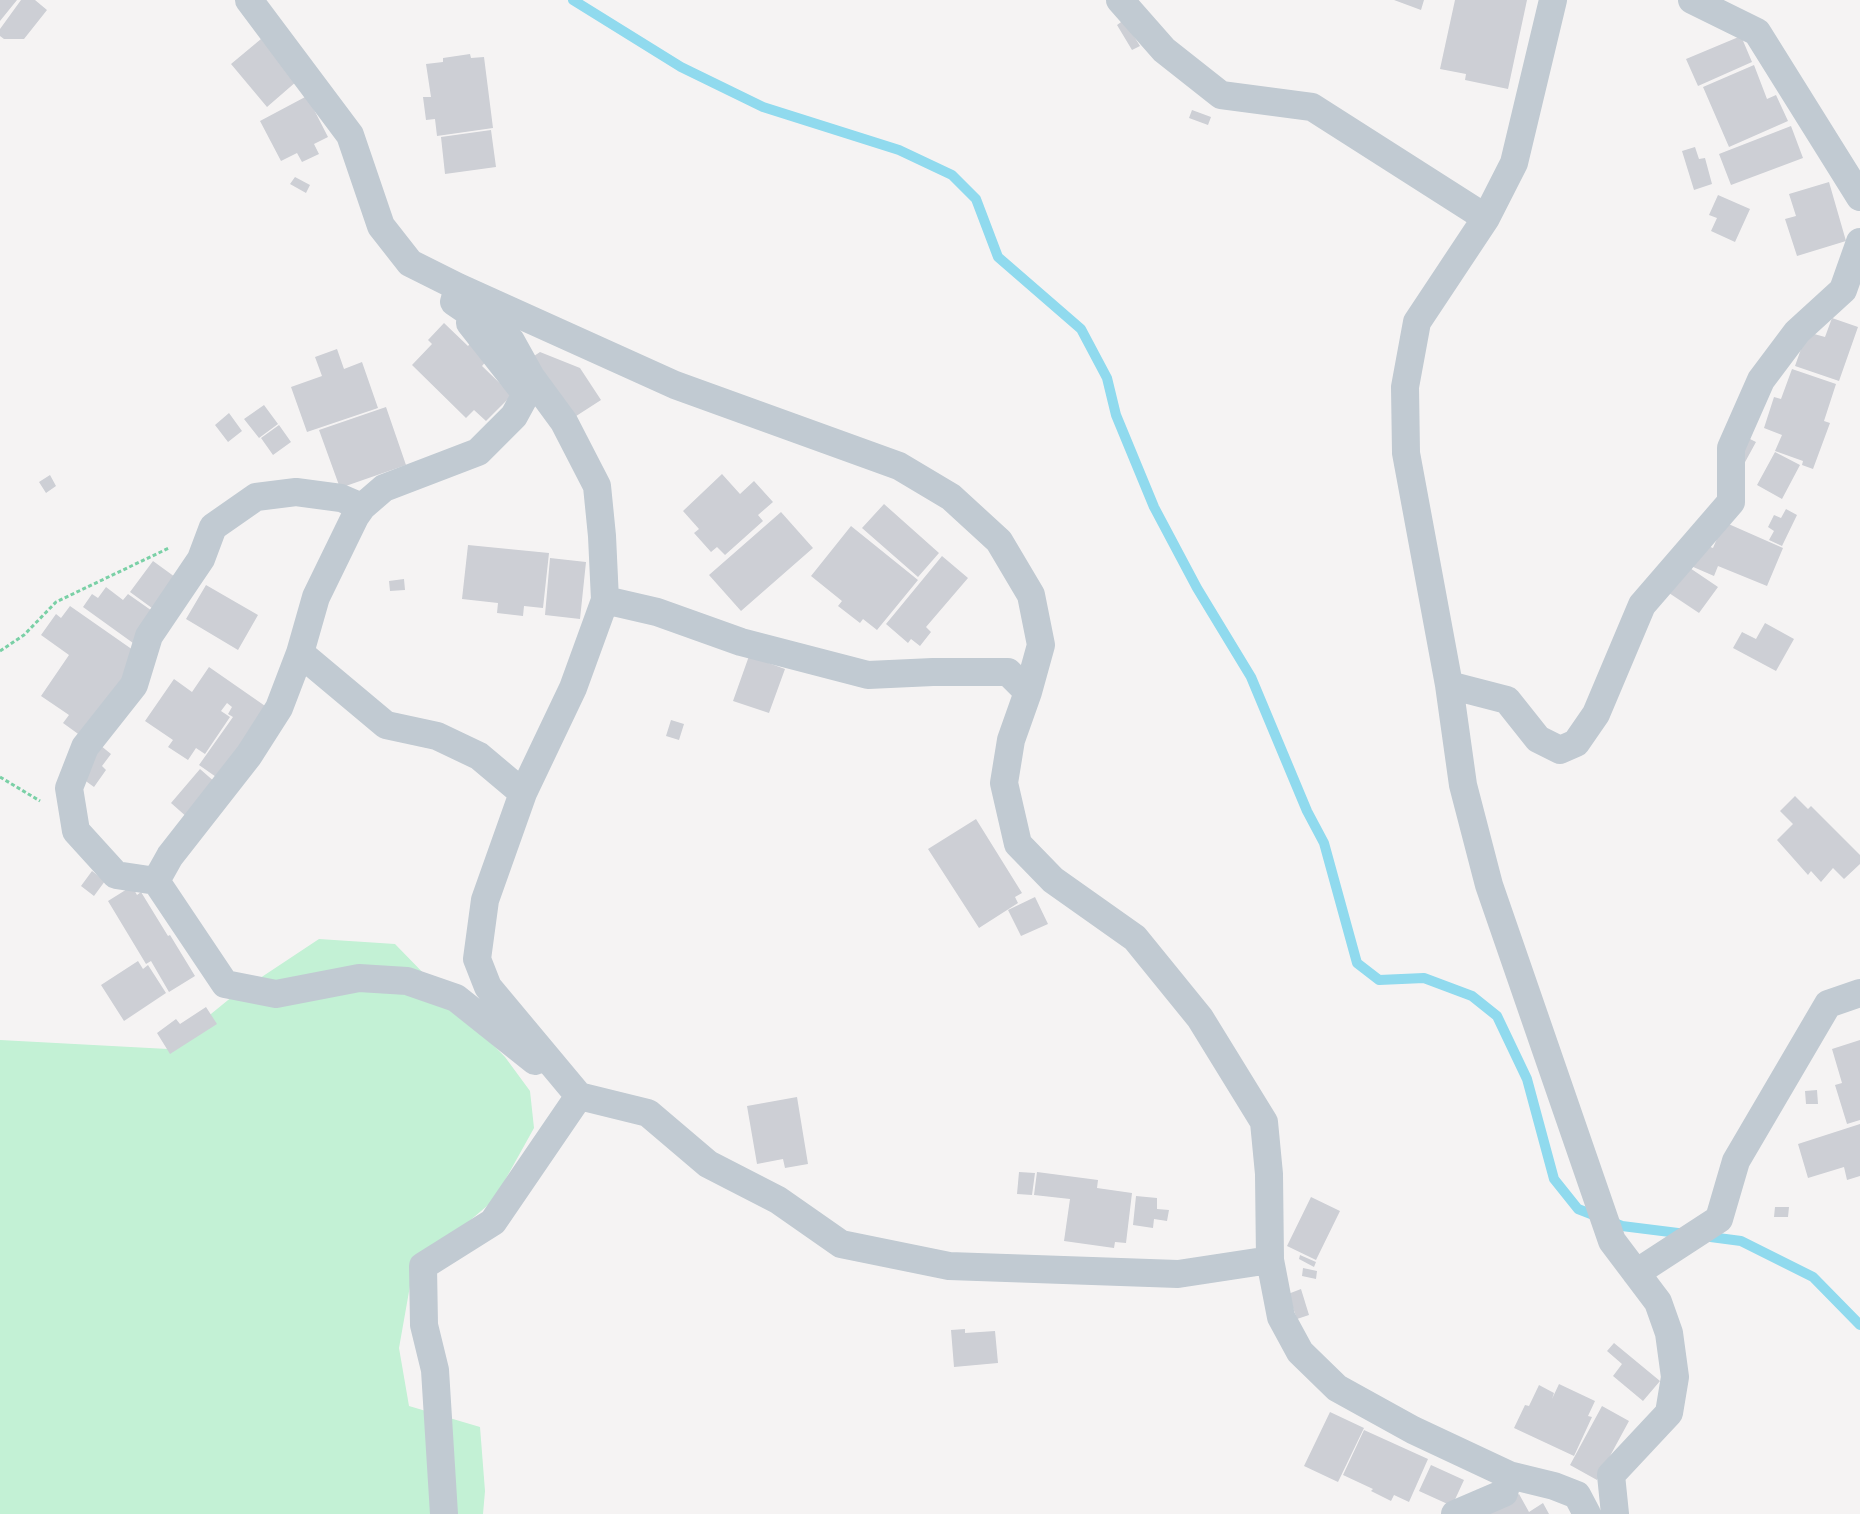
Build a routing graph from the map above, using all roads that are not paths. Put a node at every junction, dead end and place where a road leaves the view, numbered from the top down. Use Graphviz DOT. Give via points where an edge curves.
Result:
graph roads {
  1 [pos="249,0"];
  2 [pos="1120,0"];
  3 [pos="1552,0"];
  4 [pos="1692,0"];
  5 [pos="1860,197"];
  6 [pos="1486,218"];
  7 [pos="1860,242"];
  8 [pos="456,294"];
  9 [pos="362,506"];
  10 [pos="605,600"];
  11 [pos="300,653"];
  12 [pos="1449,686"];
  13 [pos="1028,692"];
  14 [pos="523,794"];
  15 [pos="156,881"];
  16 [pos="1860,994"];
  17 [pos="558,1071"];
  18 [pos="579,1096"];
  19 [pos="1270,1260"];
  20 [pos="1636,1272"];
  21 [pos="1509,1475"];
  22 [pos="444,1514"];
  23 [pos="1455,1514"];
  24 [pos="1587,1514"];
  25 [pos="1615,1514"];
  1 -- 8 [label="street" via="350,135 381,226 410,263"];
  2 -- 6 [label="street" via="1164,50 1221,95 1312,107"];
  3 -- 6 [label="street" via="1514,164"];
  4 -- 5 [label="street" via="1757,32"];
  6 -- 12 [label="street" via="1417,322 1405,387 1406,454"];
  7 -- 12 [label="street" via="1843,290 1797,332 1762,380 1731,448 1731,502 1642,605 1596,714 1576,743 1560,750 1538,739 1507,700"];
  8 -- 9 [label="street" via="526,394 514,416 478,452 384,488"];
  8 -- 10 [label="street" via="511,341 531,377 564,422 596,486"];
  8 -- 13 [label="street" via="675,385 899,466 951,497 999,541 1031,595 1041,645"];
  9 -- 11 [label="street" via="316,597"];
  9 -- 15 [label="street" via="341,498 296,492 256,497 213,527 201,560 149,636 134,685 85,747 69,788 76,831 116,874"];
  10 -- 13 [label="street" via="657,612 741,642 868,675 1008,672"];
  10 -- 14 [label="street" via="573,688"];
  11 -- 14 [label="street" via="386,725 436,736 479,756"];
  11 -- 15 [label="street" via="279,708 254,748 170,856"];
  12 -- 20 [label="street" via="1463,785 1489,885 1612,1241"];
  13 -- 19 [label="street" via="1011,740 1004,783 1018,844 1053,880 1135,938 1200,1018 1264,1122 1269,1174"];
  14 -- 17 [label="street" via="485,900 478,959 488,987"];
  15 -- 17 [label="street" via="225,984 276,994 359,978 407,981 456,998 551,1075"];
  16 -- 20 [label="street" via="1828,1004 1736,1161 1718,1219"];
  17 -- 18 [label="street"];
  18 -- 19 [label="street" via="648,1113 708,1164 778,1200 841,1244 949,1266 1178,1274"];
  18 -- 22 [label="street" via="493,1222 423,1266 424,1324 435,1370"];
  19 -- 21 [label="street" via="1281,1317 1300,1352 1337,1388 1413,1430"];
  20 -- 25 [label="street" via="1658,1302 1669,1333 1675,1377 1669,1413 1611,1475"];
  21 -- 23 [label="street" via="1504,1493"];
  21 -- 24 [label="street" via="1577,1495"];
}
